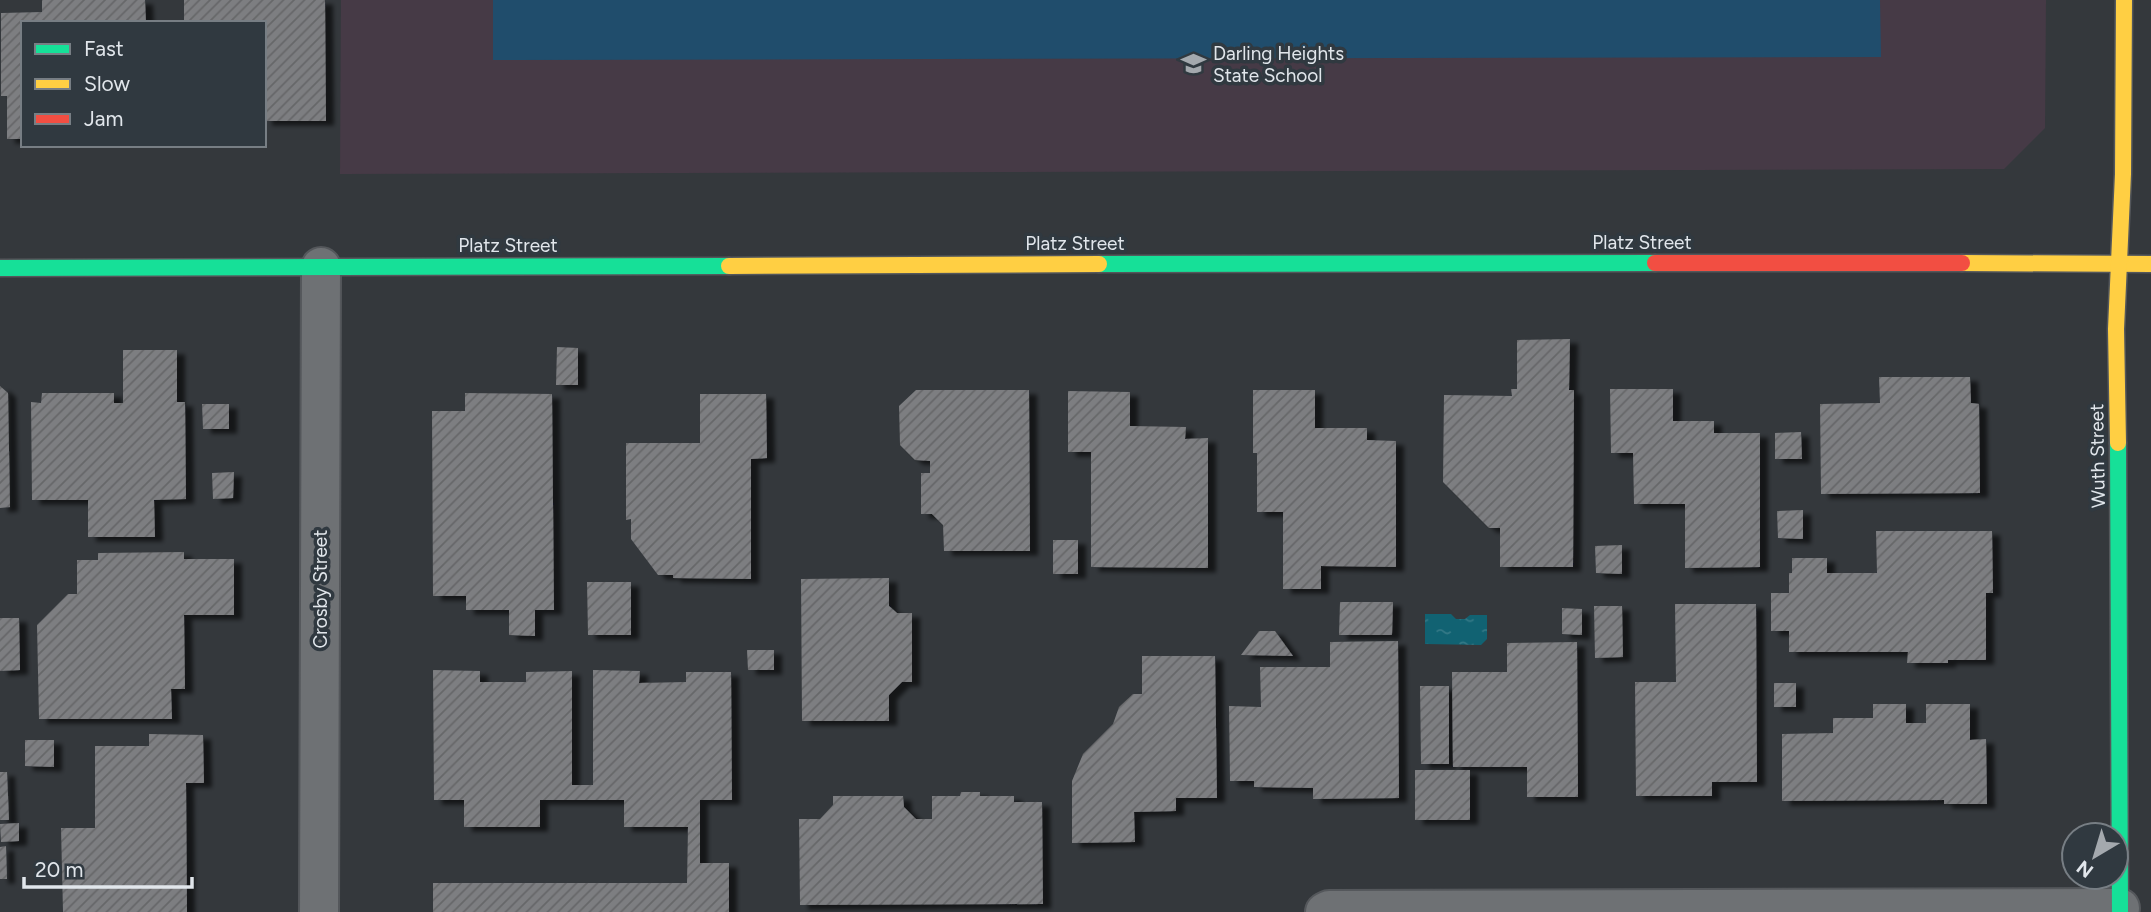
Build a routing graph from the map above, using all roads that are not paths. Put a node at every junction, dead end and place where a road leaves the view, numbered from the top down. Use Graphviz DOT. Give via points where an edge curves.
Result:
graph roads {
  1 [pos="2124,0"];
  2 [pos="2119,264"];
  3 [pos="2151,264"];
  4 [pos="321,267"];
  5 [pos="0,268"];
  6 [pos="2120,910"];
  7 [pos="319,912"];
  8 [pos="1325,912"];
  1 -- 2 [label="street, Wuth Street"];
  2 -- 3 [label="street, Platz Street"];
  2 -- 4 [label="street, Platz Street"];
  2 -- 6 [label="street, Wuth Street"];
  4 -- 5 [label="street, Platz Street"];
  4 -- 7 [label="street, Crosby Street"];
  6 -- 8 [label="street"];
}
